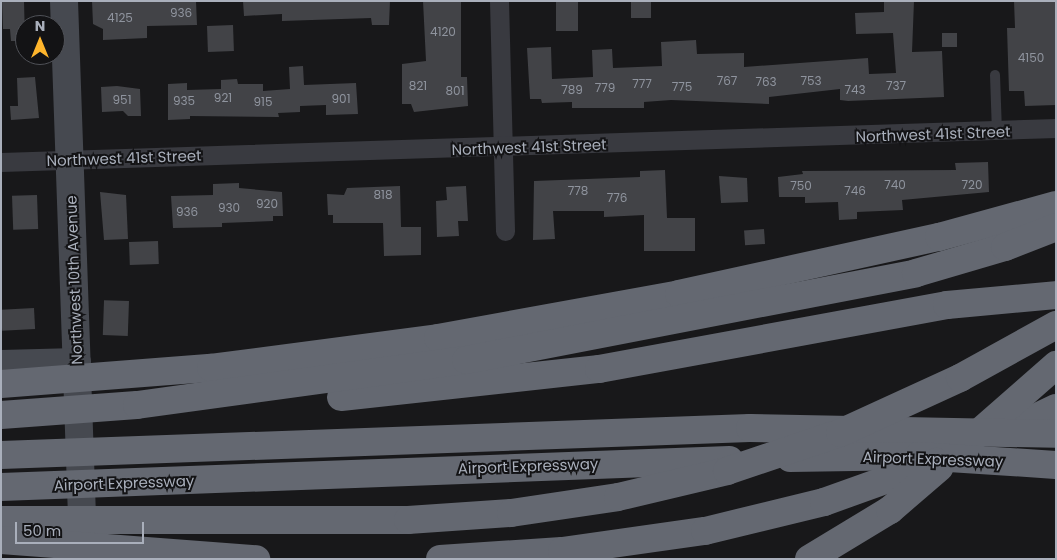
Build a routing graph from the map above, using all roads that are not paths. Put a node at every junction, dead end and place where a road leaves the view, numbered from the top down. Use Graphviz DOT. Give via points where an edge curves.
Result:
graph roads {
  1 [pos="64,1"];
  2 [pos="499,1"];
  3 [pos="996,74"];
  4 [pos="1056,128"];
  5 [pos="997,132"];
  6 [pos="504,148"];
  7 [pos="70,160"];
  8 [pos="1,162"];
  9 [pos="1056,205"];
  10 [pos="1056,227"];
  11 [pos="505,231"];
  12 [pos="1056,295"];
  13 [pos="1056,325"];
  14 [pos="77,362"];
  15 [pos="1,364"];
  16 [pos="1056,364"];
  17 [pos="11,383"];
  18 [pos="137,404"];
  19 [pos="1056,408"];
  20 [pos="12,414"];
  21 [pos="1056,434"];
  22 [pos="12,455"];
  23 [pos="1056,465"];
  24 [pos="13,487"];
  25 [pos="5,529"];
  26 [pos="84,559"];
  27 [pos="256,559"];
  28 [pos="440,559"];
  29 [pos="809,559"];
  1 -- 7 [label="street, Northwest 10th Avenue"];
  2 -- 6 [label="street"];
  3 -- 5 [label="lane"];
  4 -- 5 [label="street, Northwest 41st Street"];
  5 -- 6 [label="street, Northwest 41st Street"];
  6 -- 7 [label="street, Northwest 41st Street"];
  6 -- 11 [label="street"];
  7 -- 8 [label="street, Northwest 41st Street"];
  7 -- 14 [label="street, Northwest 10th Avenue"];
  9 -- 17 [label="highway" via="939,237 679,294 377,348 133,374"];
  10 -- 18 [label="highway" via="964,260 808,296 404,371"];
  12 -- 18 [label="highway" via="947,305 662,359 480,385 252,404"];
  13 -- 25 [label="highway" via="1014,351 897,409 727,471 561,507 354,522 160,520"];
  14 -- 15 [label="street"];
  14 -- 26 [label="street, Northwest 10th Avenue"];
  16 -- 29 [label="highway" via="890,510"];
  18 -- 20 [label="highway"];
  19 -- 28 [label="highway" via="920,469 782,514 704,532 612,546"];
  21 -- 22 [label="highway, Airport Expressway" via="750,428"];
  23 -- 24 [label="highway, Airport Expressway" via="918,456 784,458"];
  25 -- 27 [label="highway" via="161,551"];
}
